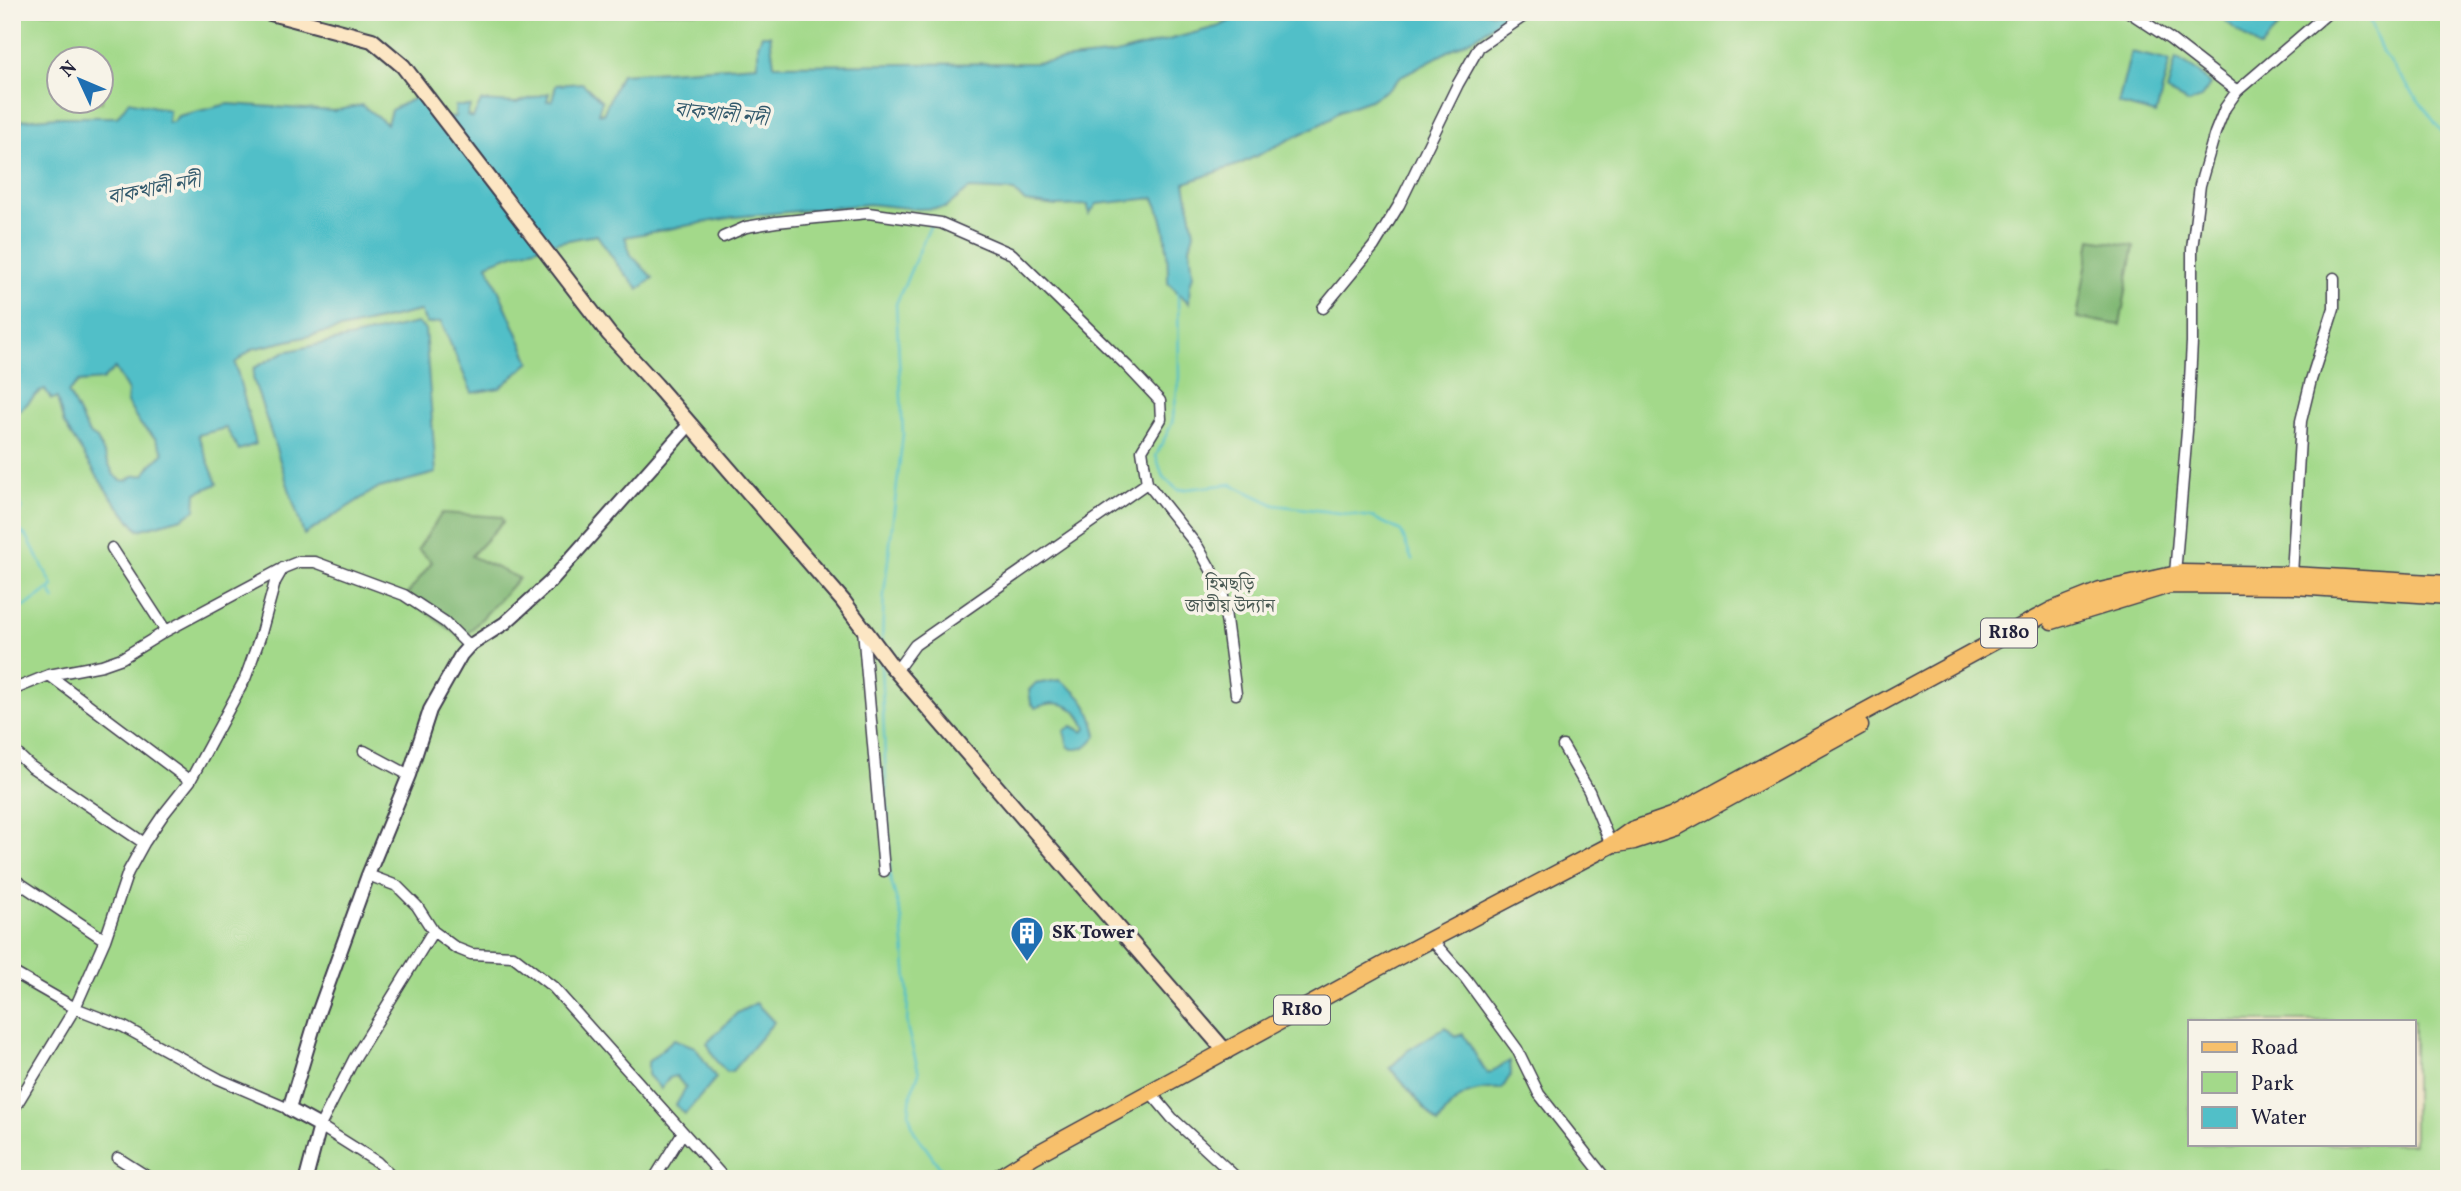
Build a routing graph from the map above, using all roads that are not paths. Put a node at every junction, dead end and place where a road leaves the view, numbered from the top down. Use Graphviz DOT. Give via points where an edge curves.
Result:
graph roads {
  1 [pos="267,12"];
  2 [pos="1530,12"];
  3 [pos="2129,12"];
  4 [pos="2329,12"];
  5 [pos="2237,92"];
  6 [pos="723,237"];
  7 [pos="2334,278"];
  8 [pos="1323,308"];
  9 [pos="689,425"];
  10 [pos="1147,483"];
  11 [pos="112,548"];
  12 [pos="283,568"];
  13 [pos="2175,573"];
  14 [pos="2292,575"];
  15 [pos="2449,584"];
  16 [pos="2449,596"];
  17 [pos="863,628"];
  18 [pos="166,631"];
  19 [pos="469,646"];
  20 [pos="893,667"];
  21 [pos="49,675"];
  22 [pos="12,690"];
  23 [pos="1236,694"];
  24 [pos="1563,746"];
  25 [pos="12,749"];
  26 [pos="364,751"];
  27 [pos="409,775"];
  28 [pos="190,782"];
  29 [pos="144,843"];
  30 [pos="1611,845"];
  31 [pos="884,871"];
  32 [pos="368,875"];
  33 [pos="12,878"];
  34 [pos="433,931"];
  35 [pos="105,940"];
  36 [pos="1433,940"];
  37 [pos="12,972"];
  38 [pos="75,1008"];
  39 [pos="1226,1052"];
  40 [pos="1151,1093"];
  41 [pos="289,1109"];
  42 [pos="12,1112"];
  43 [pos="320,1126"];
  44 [pos="683,1132"];
  45 [pos="118,1157"];
  46 [pos="151,1179"];
  47 [pos="306,1179"];
  48 [pos="394,1179"];
  49 [pos="654,1179"];
  50 [pos="725,1179"];
  51 [pos="996,1179"];
  52 [pos="1238,1179"];
  53 [pos="1606,1179"];
  1 -- 9 [label="main road" via="372,40 403,66 609,334"];
  2 -- 8 [label="street" via="1479,47 1399,205 1374,246"];
  3 -- 5 [label="street"];
  4 -- 5 [label="street"];
  5 -- 13 [label="street" via="2225,108 2200,184 2192,248 2188,419"];
  6 -- 10 [label="street" via="776,222 868,213 941,223 1012,254 1160,401 1161,419 1142,450"];
  7 -- 14 [label="street" via="2334,308 2301,421"];
  9 -- 17 [label="main road"];
  9 -- 19 [label="street" via="550,582 505,623"];
  10 -- 20 [label="street" via="915,645"];
  10 -- 23 [label="street" via="1198,547 1223,589"];
  11 -- 18 [label="street"];
  12 -- 18 [label="street"];
  12 -- 19 [label="street" via="315,562 404,595 445,621"];
  12 -- 28 [label="street" via="245,679"];
  13 -- 14 [label="main road, R180"];
  13 -- 30 [label="main road, R180" via="2100,591 2052,610"];
  14 -- 15 [label="main road, R180"];
  16 -- 30 [label="main road, R180" via="2295,586 2169,585 2056,619 1676,827"];
  17 -- 20 [label="main road"];
  17 -- 31 [label="street"];
  18 -- 21 [label="street" via="122,658"];
  19 -- 27 [label="street" via="430,710"];
  20 -- 39 [label="main road"];
  21 -- 22 [label="street"];
  21 -- 28 [label="street"];
  24 -- 30 [label="street" via="1589,791"];
  25 -- 29 [label="street"];
  26 -- 27 [label="street"];
  27 -- 32 [label="street"];
  28 -- 29 [label="street"];
  29 -- 35 [label="street" via="128,872"];
  30 -- 36 [label="main road, R180"];
  32 -- 34 [label="street" via="397,886"];
  32 -- 41 [label="street"];
  33 -- 35 [label="street"];
  34 -- 43 [label="street"];
  34 -- 44 [label="street" via="471,954 513,956 526,965 576,1010"];
  35 -- 38 [label="street"];
  36 -- 39 [label="main road, R180"];
  36 -- 53 [label="street" via="1517,1049 1539,1094"];
  37 -- 38 [label="street"];
  38 -- 41 [label="street" via="124,1027 219,1079"];
  38 -- 42 [label="street"];
  39 -- 40 [label="main road, R180"];
  40 -- 51 [label="main road, R180"];
  40 -- 52 [label="street"];
  41 -- 43 [label="street"];
  43 -- 47 [label="street"];
  43 -- 48 [label="street"];
  44 -- 49 [label="street"];
  44 -- 50 [label="street"];
  45 -- 46 [label="street"];
}
